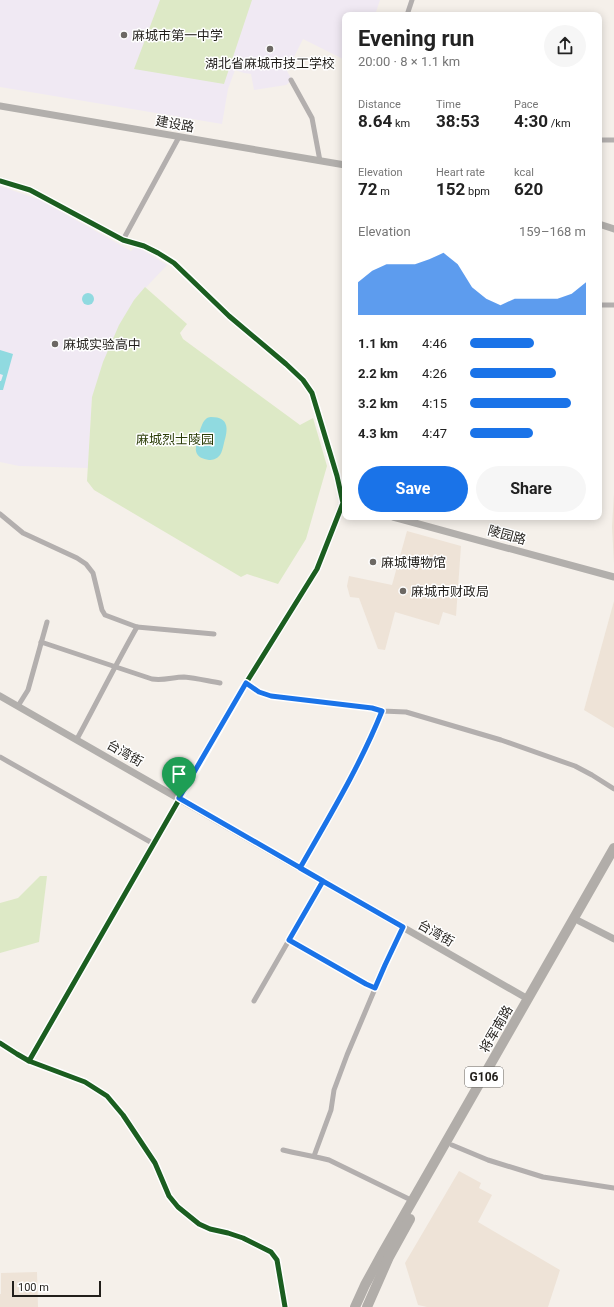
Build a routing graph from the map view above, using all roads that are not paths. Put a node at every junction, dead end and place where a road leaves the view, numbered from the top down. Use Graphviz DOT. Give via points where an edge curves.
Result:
graph roads {
  1 [pos="412,0"];
  2 [pos="408,12"];
  3 [pos="291,80"];
  4 [pos="0,106"];
  5 [pos="179,137"];
  6 [pos="602,140"];
  7 [pos="614,140"];
  8 [pos="320,161"];
  9 [pos="342,165"];
  10 [pos="0,181"];
  11 [pos="602,225"];
  12 [pos="614,228"];
  13 [pos="123,240"];
  14 [pos="602,305"];
  15 [pos="614,305"];
  16 [pos="342,496"];
  17 [pos="342,509"];
  18 [pos="0,514"];
  19 [pos="404,520"];
  20 [pos="614,576"];
  21 [pos="47,622"];
  22 [pos="137,627"];
  23 [pos="214,634"];
  24 [pos="41,642"];
  25 [pos="114,666"];
  26 [pos="220,683"];
  27 [pos="246,683"];
  28 [pos="0,696"];
  29 [pos="18,706"];
  30 [pos="382,711"];
  31 [pos="77,740"];
  32 [pos="0,757"];
  33 [pos="614,789"];
  34 [pos="179,798"];
  35 [pos="154,844"];
  36 [pos="614,848"];
  37 [pos="614,860"];
  38 [pos="300,868"];
  39 [pos="323,881"];
  40 [pos="579,922"];
  41 [pos="403,927"];
  42 [pos="614,939"];
  43 [pos="289,940"];
  44 [pos="375,988"];
  45 [pos="528,999"];
  46 [pos="254,1001"];
  47 [pos="0,1043"];
  48 [pos="29,1061"];
  49 [pos="452,1145"];
  50 [pos="283,1150"];
  51 [pos="314,1156"];
  52 [pos="614,1188"];
  53 [pos="413,1201"];
  54 [pos="285,1307"];
  55 [pos="355,1307"];
  56 [pos="367,1307"];
  1 -- 2 [label="street"];
  3 -- 8 [label="street" via="312,118"];
  4 -- 5 [label="street, 建设路"];
  5 -- 8 [label="street, 建设路"];
  5 -- 13 [label="street"];
  6 -- 7 [label="street"];
  8 -- 9 [label="street, 建设路"];
  10 -- 13 [label="street" via="30,190"];
  11 -- 12 [label="street"];
  13 -- 16 [label="street" via="144,246 174,263 305,383 312,393"];
  14 -- 15 [label="street"];
  17 -- 27 [label="street" via="317,569"];
  18 -- 22 [label="street" via="23,533 86,564 93,573 105,615"];
  19 -- 20 [label="street, 陵园路"];
  21 -- 24 [label="street"];
  22 -- 23 [label="street"];
  22 -- 25 [label="street"];
  24 -- 25 [label="street"];
  24 -- 29 [label="street" via="28,690"];
  25 -- 26 [label="street" via="161,680 186,677"];
  25 -- 31 [label="street"];
  27 -- 30 [label="street" via="271,696"];
  27 -- 34 [label="street"];
  28 -- 29 [label="street, 台湾街"];
  29 -- 31 [label="street, 台湾街"];
  30 -- 33 [label="street" via="406,712 501,740 575,766"];
  30 -- 38 [label="street" via="358,765"];
  31 -- 34 [label="street, 台湾街"];
  32 -- 35 [label="street"];
  34 -- 35 [label="street"];
  34 -- 38 [label="street, 台湾街"];
  35 -- 48 [label="street"];
  36 -- 45 [label="highway, 将军南路 / G106"];
  37 -- 40 [label="highway, 将军南路 / G106"];
  38 -- 39 [label="street, 台湾街"];
  39 -- 41 [label="street, 台湾街"];
  39 -- 43 [label="street"];
  40 -- 42 [label="street"];
  40 -- 49 [label="highway, 将军南路 / G106"];
  41 -- 44 [label="street"];
  41 -- 45 [label="street, 台湾街"];
  43 -- 44 [label="street"];
  43 -- 46 [label="street"];
  44 -- 51 [label="street" via="334,1090 331,1110"];
  45 -- 53 [label="highway, 将军南路 / G106"];
  47 -- 48 [label="street"];
  48 -- 54 [label="street" via="85,1082 107,1096 123,1115 155,1164 171,1201 194,1221 210,1229 239,1237 274,1255"];
  49 -- 52 [label="street" via="488,1160 543,1177"];
  49 -- 56 [label="highway, 将军南路 / G106" via="389,1257"];
  50 -- 51 [label="street"];
  51 -- 53 [label="street" via="329,1160"];
  53 -- 55 [label="highway, 将军南路 / G106"];
}
